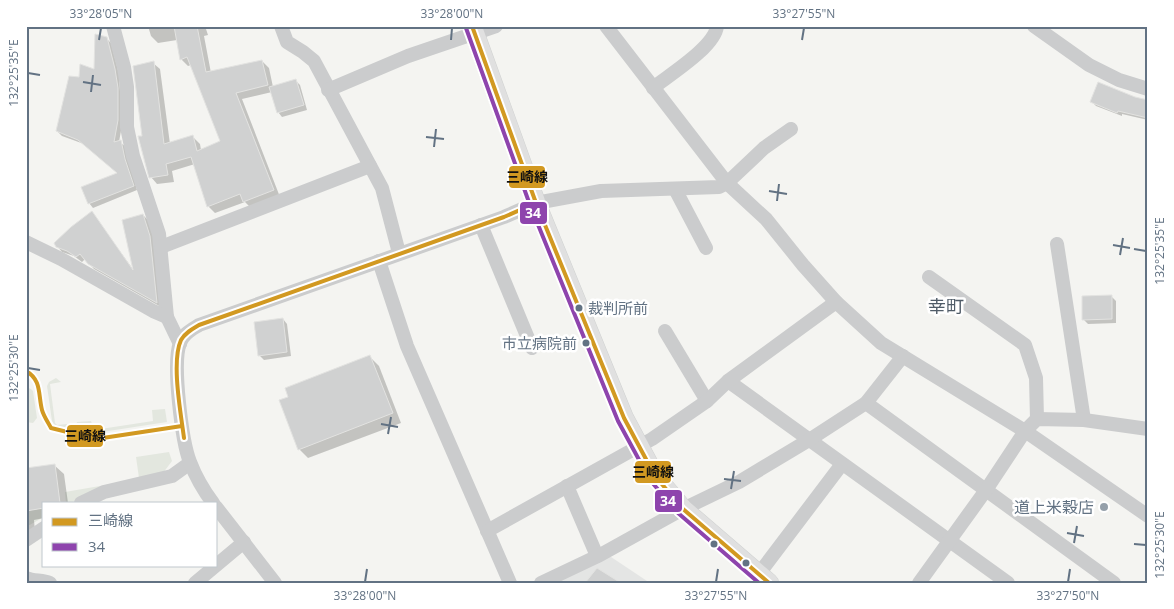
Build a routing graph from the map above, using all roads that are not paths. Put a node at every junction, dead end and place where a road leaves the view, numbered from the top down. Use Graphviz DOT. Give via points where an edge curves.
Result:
graph roads {
  1 [pos="113,26"];
  2 [pos="122,26"];
  3 [pos="280,26"];
  4 [pos="496,26"];
  5 [pos="606,26"];
  6 [pos="717,26"];
  7 [pos="1034,26"];
  8 [pos="473,30"];
  9 [pos="124,67"];
  10 [pos="652,88"];
  11 [pos="1148,89"];
  12 [pos="328,90"];
  13 [pos="791,129"];
  14 [pos="370,166"];
  15 [pos="727,183"];
  16 [pos="675,189"];
  17 [pos="536,203"];
  18 [pos="481,225"];
  19 [pos="26,242"];
  20 [pos="1057,244"];
  21 [pos="161,247"];
  22 [pos="706,248"];
  23 [pos="399,253"];
  24 [pos="379,261"];
  25 [pos="929,277"];
  26 [pos="836,302"];
  27 [pos="167,317"];
  28 [pos="665,332"];
  29 [pos="180,344"];
  30 [pos="532,348"];
  31 [pos="903,356"];
  32 [pos="728,381"];
  33 [pos="707,401"];
  34 [pos="866,403"];
  35 [pos="1037,419"];
  36 [pos="1084,420"];
  37 [pos="1148,429"];
  38 [pos="1025,431"];
  39 [pos="809,440"];
  40 [pos="639,446"];
  41 [pos="190,463"];
  42 [pos="842,464"];
  43 [pos="567,486"];
  44 [pos="986,490"];
  45 [pos="84,502"];
  46 [pos="212,502"];
  47 [pos="683,509"];
  48 [pos="218,510"];
  49 [pos="1148,516"];
  50 [pos="42,529"];
  51 [pos="487,531"];
  52 [pos="26,540"];
  53 [pos="949,540"];
  54 [pos="244,542"];
  55 [pos="597,556"];
  56 [pos="218,564"];
  57 [pos="215,566"];
  58 [pos="26,578"];
  59 [pos="763,579"];
  60 [pos="50,583"];
  61 [pos="195,583"];
  62 [pos="275,583"];
  63 [pos="510,583"];
  64 [pos="541,583"];
  65 [pos="919,583"];
  66 [pos="1008,583"];
  67 [pos="1114,583"];
  1 -- 9 [label="street"];
  2 -- 9 [label="street" via="128,46 128,62"];
  3 -- 12 [label="street" via="287,42 314,61"];
  4 -- 8 [label="street"];
  5 -- 10 [label="street"];
  6 -- 10 [label="street" via="705,48"];
  7 -- 11 [label="street" via="1089,65 1119,80"];
  8 -- 12 [label="street"];
  8 -- 17 [label="main road"];
  9 -- 21 [label="street" via="127,127"];
  10 -- 15 [label="street"];
  12 -- 14 [label="street"];
  13 -- 15 [label="street" via="764,148"];
  14 -- 21 [label="street"];
  14 -- 23 [label="street" via="382,188"];
  15 -- 16 [label="street" via="719,187"];
  15 -- 26 [label="street" via="766,219"];
  16 -- 17 [label="street" via="601,191"];
  16 -- 22 [label="street"];
  17 -- 18 [label="street"];
  17 -- 40 [label="main road" via="624,418"];
  18 -- 23 [label="street"];
  18 -- 30 [label="street"];
  19 -- 27 [label="street"];
  20 -- 36 [label="street"];
  21 -- 27 [label="street"];
  23 -- 24 [label="street"];
  24 -- 29 [label="street" via="199,325 185,334"];
  24 -- 51 [label="street" via="407,346"];
  25 -- 35 [label="street" via="1025,344 1036,378"];
  26 -- 31 [label="street" via="881,343"];
  26 -- 32 [label="street"];
  27 -- 29 [label="street"];
  28 -- 33 [label="street"];
  29 -- 41 [label="street" via="176,361 181,417"];
  31 -- 34 [label="street"];
  31 -- 38 [label="street"];
  32 -- 33 [label="street"];
  32 -- 39 [label="street"];
  33 -- 40 [label="street"];
  34 -- 39 [label="street"];
  34 -- 44 [label="street"];
  35 -- 36 [label="street"];
  35 -- 38 [label="street"];
  36 -- 37 [label="street"];
  38 -- 44 [label="street"];
  38 -- 49 [label="street"];
  39 -- 42 [label="street"];
  39 -- 47 [label="street" via="739,482"];
  40 -- 43 [label="street"];
  40 -- 47 [label="main road" via="655,476"];
  41 -- 45 [label="street" via="172,476 104,492"];
  41 -- 46 [label="street"];
  42 -- 53 [label="street"];
  42 -- 59 [label="street"];
  43 -- 51 [label="street"];
  43 -- 55 [label="street"];
  44 -- 53 [label="street"];
  44 -- 67 [label="street"];
  47 -- 55 [label="street"];
  47 -- 59 [label="main road"];
  48 -- 54 [label="street"];
  50 -- 52 [label="street"];
  51 -- 63 [label="street"];
  53 -- 65 [label="street"];
  53 -- 66 [label="street"];
  54 -- 56 [label="street"];
  54 -- 62 [label="street"];
  55 -- 64 [label="street"];
  57 -- 61 [label="street"];
  58 -- 60 [label="street"];
}
